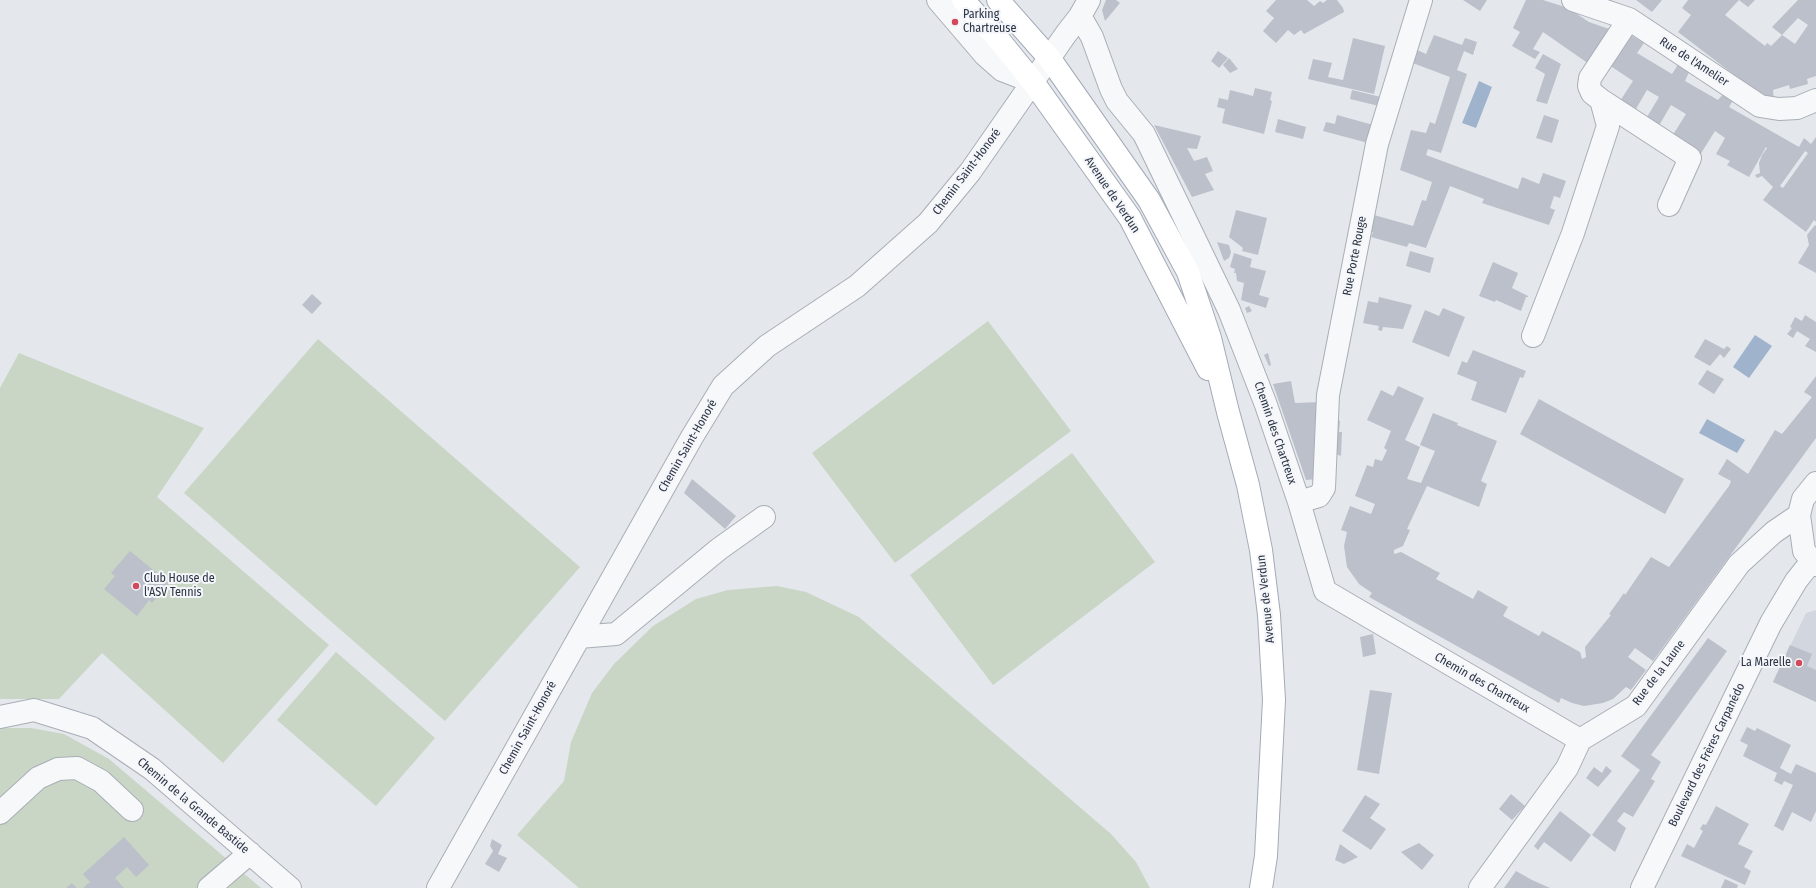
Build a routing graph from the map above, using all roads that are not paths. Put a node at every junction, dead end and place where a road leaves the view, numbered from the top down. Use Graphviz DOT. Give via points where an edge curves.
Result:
graph roads {
  1 [pos="938,0"];
  2 [pos="962,0"];
  3 [pos="998,0"];
  4 [pos="1421,0"];
  5 [pos="1573,0"];
  6 [pos="1085,8"];
  7 [pos="1629,19"];
  8 [pos="1050,59"];
  9 [pos="1033,82"];
  10 [pos="1601,100"];
  11 [pos="1816,100"];
  12 [pos="1669,204"];
  13 [pos="1533,336"];
  14 [pos="1228,412"];
  15 [pos="1816,483"];
  16 [pos="1299,502"];
  17 [pos="1799,515"];
  18 [pos="764,517"];
  19 [pos="1814,564"];
  20 [pos="579,638"];
  21 [pos="0,717"];
  22 [pos="1580,740"];
  23 [pos="1269,791"];
  24 [pos="132,810"];
  25 [pos="0,813"];
  26 [pos="250,853"];
  27 [pos="209,888"];
  28 [pos="290,888"];
  29 [pos="438,888"];
  30 [pos="1245,888"];
  31 [pos="1261,888"];
  32 [pos="1480,888"];
  33 [pos="1642,888"];
  1 -- 9 [label="street" via="985,55 1002,70"];
  2 -- 9 [label="main road, Avenue de Verdun"];
  3 -- 8 [label="main road, Avenue de Verdun"];
  4 -- 16 [label="street, Rue Porte Rouge" via="1377,144 1328,395 1324,488 1320,496"];
  5 -- 7 [label="street, Rue de l'Amelier"];
  6 -- 8 [label="street, Chemin des Chartreux"];
  6 -- 16 [label="street, Chemin des Chartreux" via="1111,89 1117,101 1144,134 1229,310 1266,405"];
  7 -- 10 [label="street" via="1590,78 1589,86 1592,93"];
  7 -- 11 [label="street, Rue de l'Amelier" via="1760,106 1797,108"];
  8 -- 9 [label="street, Chemin des Chartreux"];
  8 -- 14 [label="main road, Avenue de Verdun" via="1149,200 1188,272 1210,338"];
  9 -- 14 [label="main road, Avenue de Verdun" via="1130,218 1196,343"];
  9 -- 20 [label="street, Chemin Saint-Honoré" via="970,172 928,223 856,286 767,346 723,386"];
  10 -- 12 [label="street" via="1690,158"];
  10 -- 13 [label="street" via="1608,126 1573,233"];
  14 -- 23 [label="main road, Avenue de Verdun" via="1248,485 1261,550 1269,615 1274,700"];
  15 -- 17 [label="street" via="1803,499"];
  16 -- 22 [label="street, Chemin des Chartreux" via="1325,591"];
  17 -- 19 [label="street" via="1804,550"];
  17 -- 22 [label="street, Rue de la Laune" via="1774,532 1739,564 1636,706"];
  18 -- 20 [label="street" via="719,549 616,634"];
  19 -- 33 [label="street, Boulevard des Frères Carpanédo" via="1796,581 1771,623"];
  20 -- 29 [label="street, Chemin Saint-Honoré"];
  21 -- 26 [label="street, Chemin de la Grande Bastide" via="34,710 92,728 152,769"];
  22 -- 32 [label="street" via="1567,768"];
  23 -- 30 [label="main road, Avenue de Verdun"];
  23 -- 31 [label="main road, Avenue de Verdun" via="1266,856"];
  24 -- 25 [label="street" via="101,781 77,768 58,768 38,778"];
  26 -- 27 [label="street"];
  26 -- 28 [label="street, Chemin de la Grande Bastide"];
}
